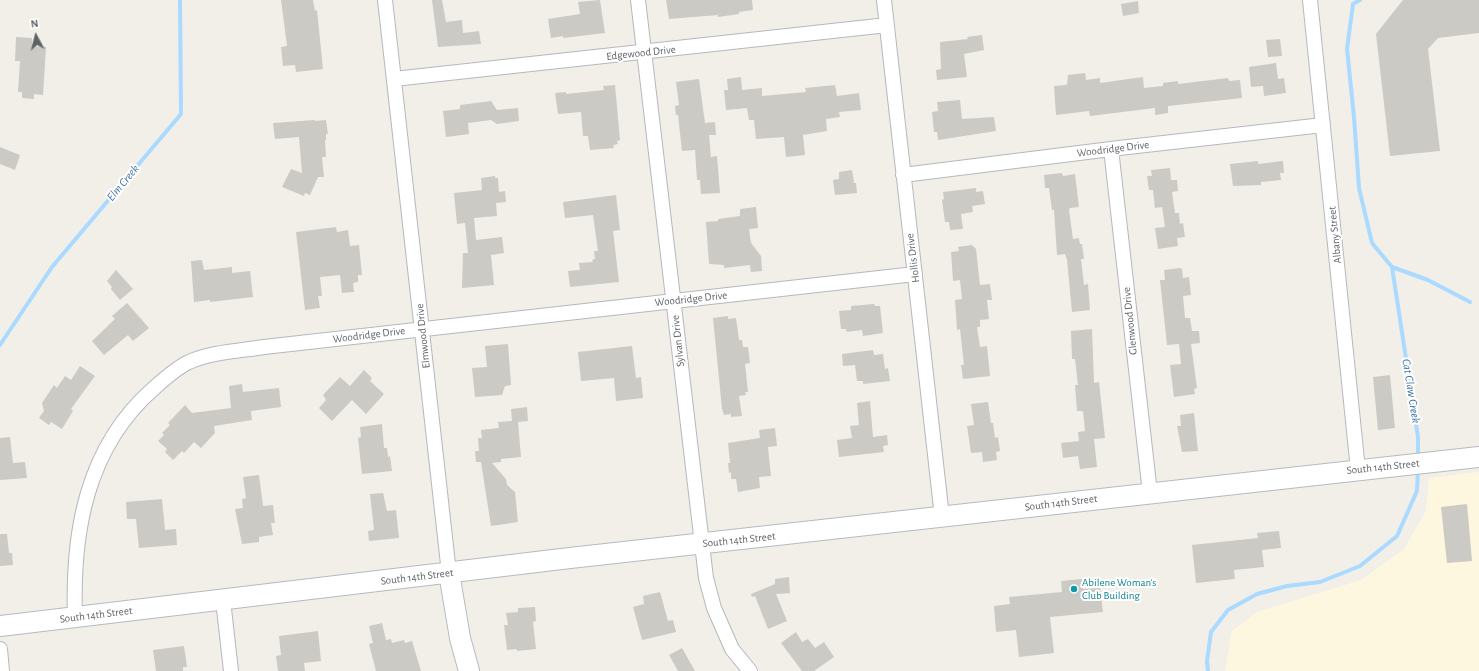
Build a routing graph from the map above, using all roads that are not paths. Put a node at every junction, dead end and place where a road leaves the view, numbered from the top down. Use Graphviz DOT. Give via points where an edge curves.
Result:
graph roads {
  1 [pos="385,0"];
  2 [pos="638,0"];
  3 [pos="884,0"];
  4 [pos="1310,0"];
  5 [pos="887,25"];
  6 [pos="644,53"];
  7 [pos="394,79"];
  8 [pos="1324,126"];
  9 [pos="1111,149"];
  10 [pos="903,174"];
  11 [pos="915,274"];
  12 [pos="674,301"];
  13 [pos="422,329"];
  14 [pos="1479,457"];
  15 [pos="1358,470"];
  16 [pos="1150,493"];
  17 [pos="942,517"];
  18 [pos="701,544"];
  19 [pos="449,573"];
  20 [pos="223,600"];
  21 [pos="74,617"];
  22 [pos="0,626"];
  23 [pos="0,649"];
  24 [pos="2,671"];
  25 [pos="231,671"];
  26 [pos="469,671"];
  27 [pos="750,671"];
  1 -- 7 [label="street, Elmwood Drive"];
  2 -- 6 [label="street, Sylvan Drive"];
  3 -- 5 [label="street, Hollis Drive"];
  4 -- 8 [label="street, Albany Street"];
  5 -- 6 [label="street, Edgewood Drive"];
  5 -- 10 [label="street, Hollis Drive"];
  6 -- 7 [label="street, Edgewood Drive"];
  6 -- 12 [label="street, Sylvan Drive"];
  7 -- 13 [label="street, Elmwood Drive"];
  8 -- 9 [label="street, Woodridge Drive"];
  8 -- 15 [label="street, Albany Street"];
  9 -- 10 [label="street, Woodridge Drive"];
  9 -- 16 [label="street, Glenwood Drive"];
  10 -- 11 [label="street, Hollis Drive"];
  11 -- 12 [label="street, Woodridge Drive"];
  11 -- 17 [label="street, Hollis Drive"];
  12 -- 13 [label="street, Woodridge Drive"];
  12 -- 18 [label="street, Sylvan Drive"];
  13 -- 19 [label="street, Elmwood Drive"];
  13 -- 21 [label="street, Woodridge Drive" via="222,353 189,362 164,380 126,416 98,466 87,495 77,536"];
  14 -- 15 [label="main road, South 14th Street"];
  15 -- 16 [label="main road, South 14th Street"];
  16 -- 17 [label="main road, South 14th Street"];
  17 -- 18 [label="main road, South 14th Street"];
  18 -- 19 [label="main road, South 14th Street"];
  18 -- 27 [label="street, Sylvan Drive" via="714,608 732,649"];
  19 -- 20 [label="main road, South 14th Street"];
  19 -- 26 [label="main road, Elmwood Drive" via="460,638"];
  20 -- 21 [label="main road, South 14th Street"];
  20 -- 25 [label="street"];
  21 -- 22 [label="main road, South 14th Street"];
  23 -- 24 [label="street"];
}
